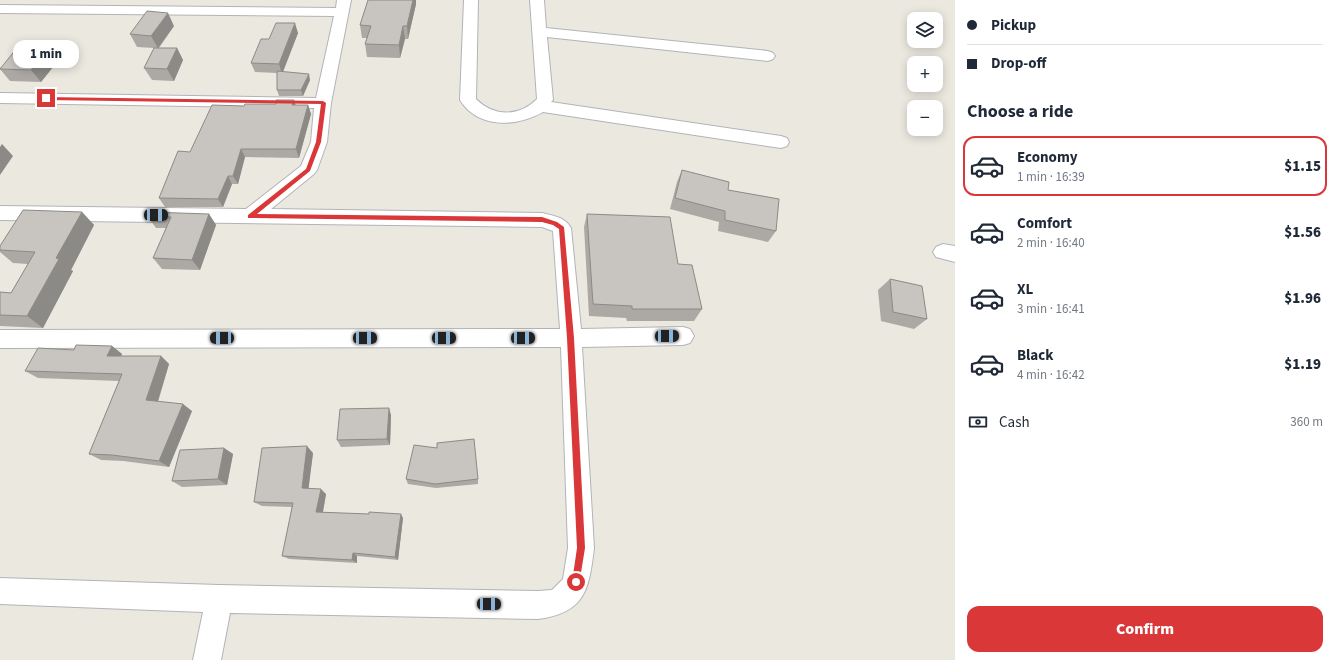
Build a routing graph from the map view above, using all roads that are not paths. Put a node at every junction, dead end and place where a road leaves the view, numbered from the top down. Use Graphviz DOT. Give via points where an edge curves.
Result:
graph roads {
  1 [pos="471,0"];
  2 [pos="537,0"];
  3 [pos="343,6"];
  4 [pos="0,9"];
  5 [pos="540,32"];
  6 [pos="768,56"];
  7 [pos="0,98"];
  8 [pos="323,103"];
  9 [pos="540,106"];
  10 [pos="781,142"];
  11 [pos="0,214"];
  12 [pos="250,216"];
  13 [pos="683,336"];
  14 [pos="571,338"];
  15 [pos="0,339"];
  16 [pos="0,591"];
  17 [pos="219,599"];
  18 [pos="207,660"];
  1 -- 9 [label="street" via="468,100 481,112 502,118 524,116"];
  2 -- 5 [label="street"];
  3 -- 4 [label="street"];
  3 -- 8 [label="street"];
  5 -- 6 [label="street"];
  5 -- 9 [label="street" via="545,100"];
  7 -- 8 [label="street"];
  8 -- 12 [label="street" via="319,142 308,170"];
  9 -- 10 [label="street"];
  11 -- 12 [label="street"];
  12 -- 14 [label="street" via="549,221 562,228"];
  13 -- 14 [label="street"];
  14 -- 15 [label="street"];
  14 -- 17 [label="street" via="581,548 576,582 569,596 554,603 538,605"];
  16 -- 17 [label="street"];
  17 -- 18 [label="street"];
}
